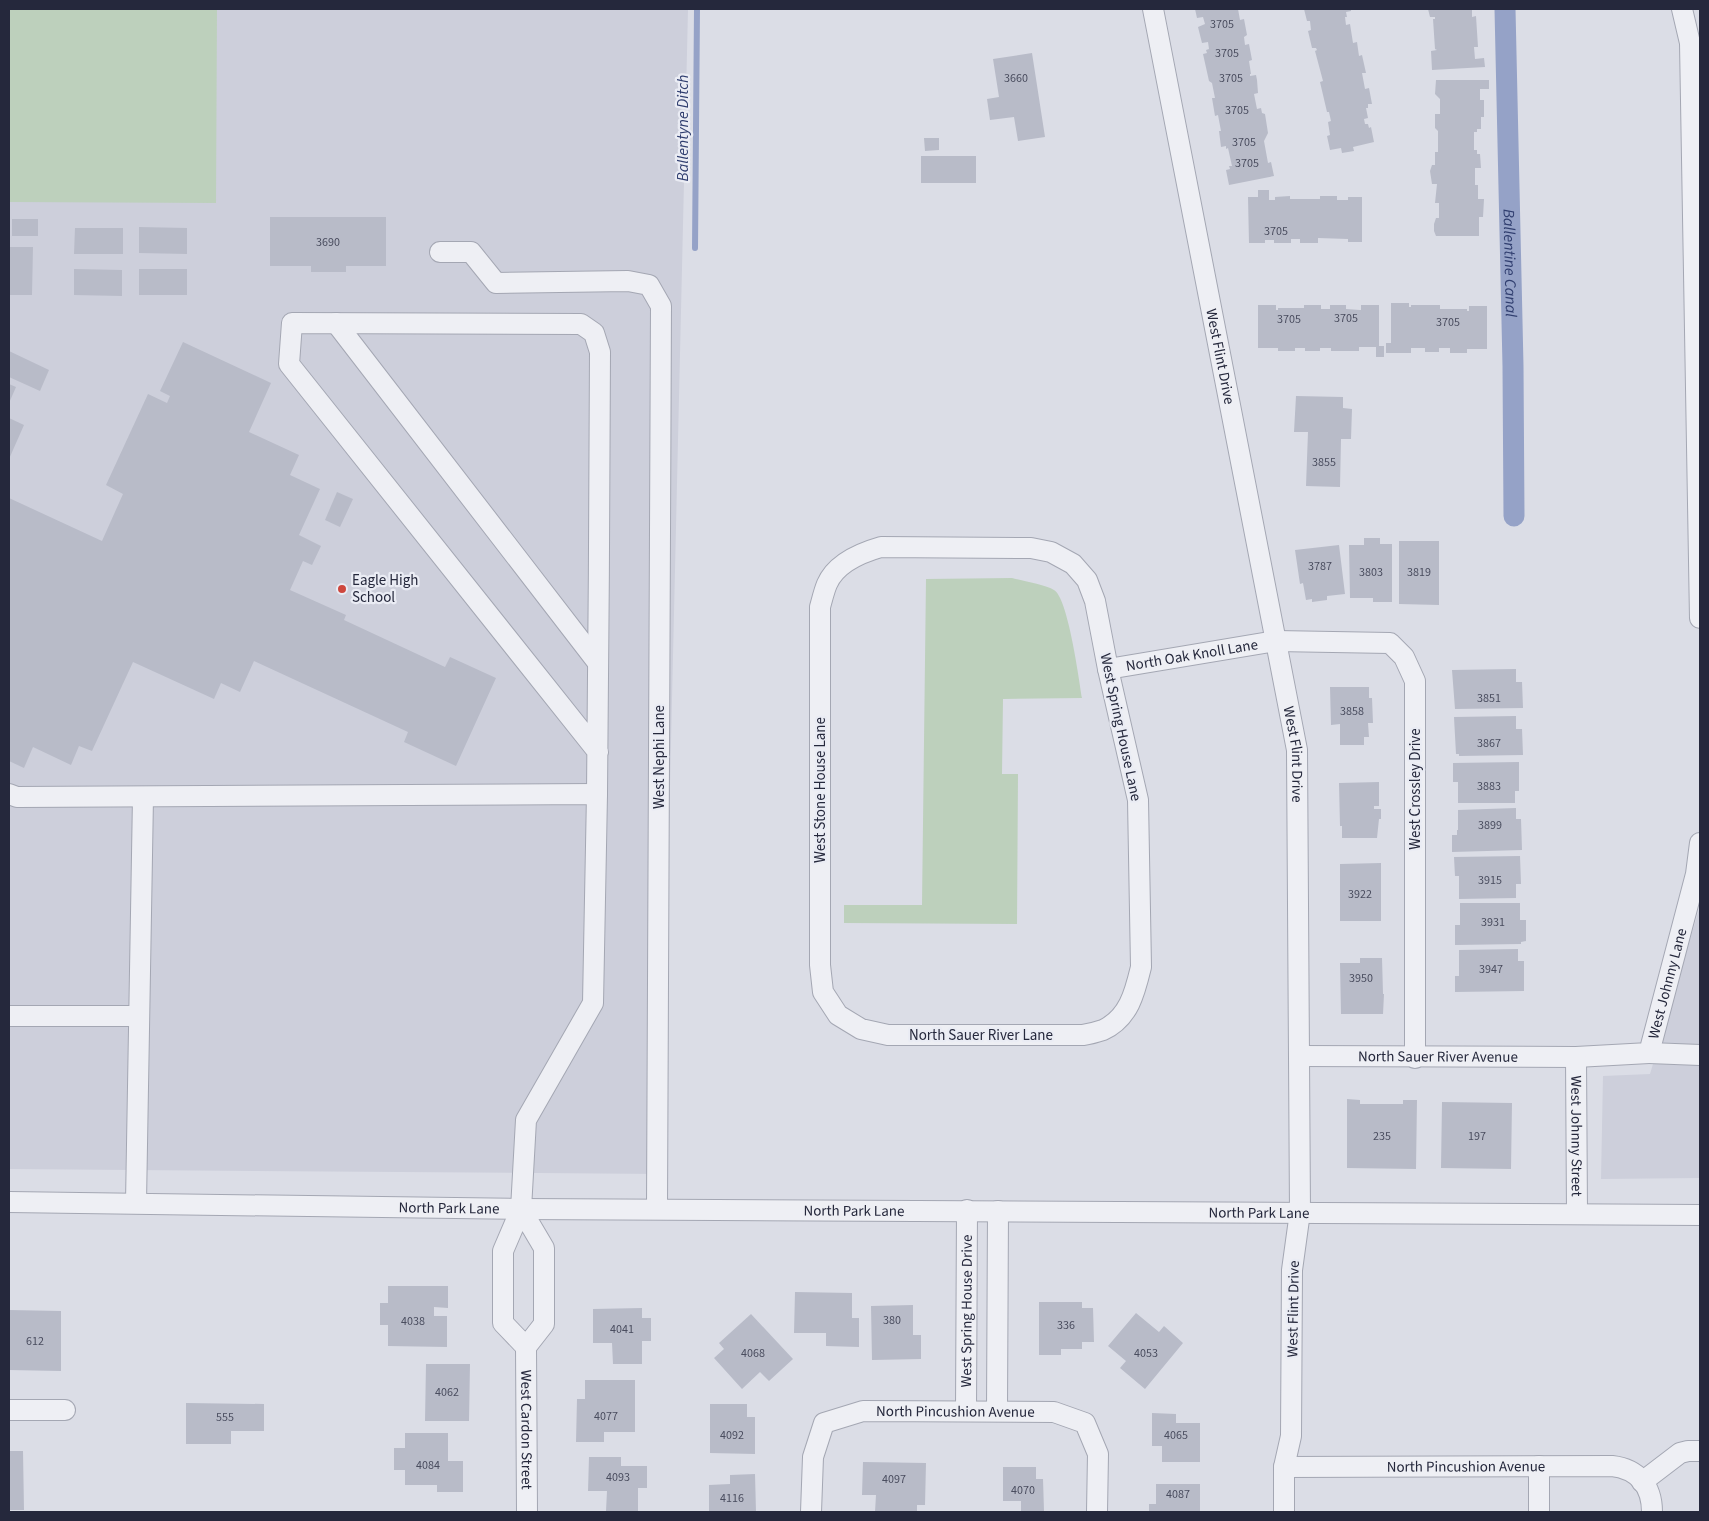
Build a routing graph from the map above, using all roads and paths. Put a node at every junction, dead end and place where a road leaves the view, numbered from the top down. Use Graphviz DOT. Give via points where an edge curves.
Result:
graph roads {
  1 [pos="1153,9"];
  2 [pos="1682,9"];
  3 [pos="1697,219"];
  4 [pos="440,252"];
  5 [pos="336,323"];
  6 [pos="1072,564"];
  7 [pos="1700,618"];
  8 [pos="1276,641"];
  9 [pos="598,663"];
  10 [pos="1108,669"];
  11 [pos="598,752"];
  12 [pos="9,794"];
  13 [pos="597,794"];
  14 [pos="143,797"];
  15 [pos="1700,843"];
  16 [pos="1692,929"];
  17 [pos="838,1015"];
  18 [pos="9,1016"];
  19 [pos="139,1016"];
  20 [pos="1124,1016"];
  21 [pos="1649,1053"];
  22 [pos="1700,1055"];
  23 [pos="1300,1056"];
  24 [pos="1576,1057"];
  25 [pos="1415,1058"];
  26 [pos="9,1202"];
  27 [pos="136,1203"];
  28 [pos="521,1209"];
  29 [pos="657,1209"];
  30 [pos="967,1210"];
  31 [pos="998,1211"];
  32 [pos="1300,1212"];
  33 [pos="1577,1214"];
  34 [pos="1700,1215"];
  35 [pos="526,1347"];
  36 [pos="9,1410"];
  37 [pos="65,1410"];
  38 [pos="966,1411"];
  39 [pos="996,1411"];
  40 [pos="1700,1451"];
  41 [pos="1539,1466"];
  42 [pos="1284,1468"];
  43 [pos="1642,1482"];
  44 [pos="527,1512"];
  45 [pos="811,1512"];
  46 [pos="1097,1512"];
  47 [pos="1284,1512"];
  48 [pos="1539,1512"];
  49 [pos="1652,1512"];
  1 -- 8 [label="street, West Flint Drive"];
  2 -- 3 [label="street" via="1690,43"];
  3 -- 7 [label="street"];
  4 -- 29 [label="street, West Nephi Lane" via="471,252 496,283 628,281 649,285 661,306"];
  5 -- 9 [label="street"];
  5 -- 9 [label="street" via="581,324 594,334 600,352"];
  5 -- 11 [label="street" via="292,323 289,364"];
  6 -- 10 [label="street, West Spring House Lane" via="1086,580 1095,601"];
  6 -- 17 [label="street, West Stone House Lane" via="1051,552 1031,548 881,547 859,553 841,566 827,583 820,607 820,964 823,992"];
  8 -- 10 [label="street, North Oak Knoll Lane"];
  8 -- 23 [label="street, West Flint Drive" via="1297,750"];
  8 -- 25 [label="street, West Crossley Drive" via="1390,643 1404,657 1415,681"];
  9 -- 11 [label="street"];
  10 -- 20 [label="street, West Spring House Lane" via="1138,800 1141,967 1136,991"];
  11 -- 13 [label="street"];
  12 -- 14 [label="street" via="17,797"];
  13 -- 14 [label="street"];
  13 -- 28 [label="street" via="593,1003 526,1120"];
  14 -- 19 [label="street"];
  15 -- 16 [label="street, West Johnny Lane"];
  16 -- 21 [label="street, West Johnny Lane"];
  17 -- 20 [label="street, North Sauer River Lane" via="861,1029 888,1035 1084,1035 1104,1030"];
  18 -- 19 [label="street"];
  19 -- 27 [label="street"];
  21 -- 22 [label="street"];
  21 -- 24 [label="street, West Johnny Lane"];
  23 -- 25 [label="street, North Sauer River Avenue"];
  23 -- 32 [label="street, West Flint Drive"];
  24 -- 25 [label="street, North Sauer River Avenue"];
  24 -- 33 [label="street, West Johnny Street"];
  26 -- 27 [label="street, North Park Lane"];
  27 -- 28 [label="street, North Park Lane"];
  28 -- 29 [label="street, North Park Lane"];
  28 -- 35 [label="street" via="544,1248 544,1324"];
  28 -- 35 [label="street" via="503,1251 503,1323"];
  29 -- 30 [label="street, North Park Lane"];
  30 -- 31 [label="street, North Park Lane"];
  30 -- 38 [label="street, West Spring House Drive"];
  31 -- 32 [label="street, North Park Lane"];
  31 -- 39 [label="street, West Spring House Drive"];
  32 -- 33 [label="street, North Park Lane"];
  32 -- 42 [label="street, West Flint Drive" via="1292,1270 1291,1436"];
  33 -- 34 [label="street, North Park Lane"];
  35 -- 44 [label="street, West Cardon Street"];
  36 -- 37 [label="street"];
  38 -- 39 [label="street, North Pincushion Avenue"];
  38 -- 45 [label="street, North Pincushion Avenue" via="863,1411 824,1423 813,1457"];
  39 -- 46 [label="street, North Pincushion Avenue" via="1054,1412 1085,1422 1098,1454"];
  40 -- 43 [label="street" via="1680,1453"];
  41 -- 42 [label="street, North Pincushion Avenue"];
  41 -- 43 [label="street, North Pincushion Avenue" via="1612,1466 1634,1473"];
  41 -- 48 [label="street"];
  42 -- 47 [label="street, West Flint Drive"];
  43 -- 49 [label="street" via="1649,1493"];
}
